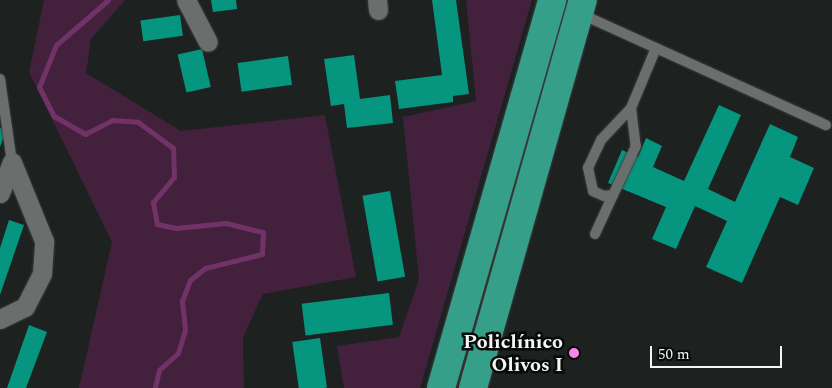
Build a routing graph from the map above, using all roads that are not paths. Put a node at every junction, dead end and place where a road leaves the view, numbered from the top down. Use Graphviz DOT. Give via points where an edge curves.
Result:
graph roads {
  1 [pos="186,0"];
  2 [pos="552,0"];
  3 [pos="581,7"];
  4 [pos="208,42"];
  5 [pos="656,48"];
  6 [pos="0,79"];
  7 [pos="632,108"];
  8 [pos="826,125"];
  9 [pos="12,162"];
  10 [pos="0,194"];
  11 [pos="613,195"];
  12 [pos="595,234"];
  13 [pos="0,319"];
  14 [pos="441,388"];
  15 [pos="473,388"];
  1 -- 4 [label="street"];
  2 -- 14 [label="highway"];
  3 -- 5 [label="lane"];
  3 -- 15 [label="highway"];
  5 -- 7 [label="lane"];
  5 -- 8 [label="lane"];
  6 -- 9 [label="lane"];
  7 -- 11 [label="lane" via="636,146"];
  7 -- 11 [label="lane" via="601,140 588,168 593,191"];
  9 -- 10 [label="street"];
  9 -- 13 [label="street" via="44,240 42,273 25,307"];
  11 -- 12 [label="lane"];
}
